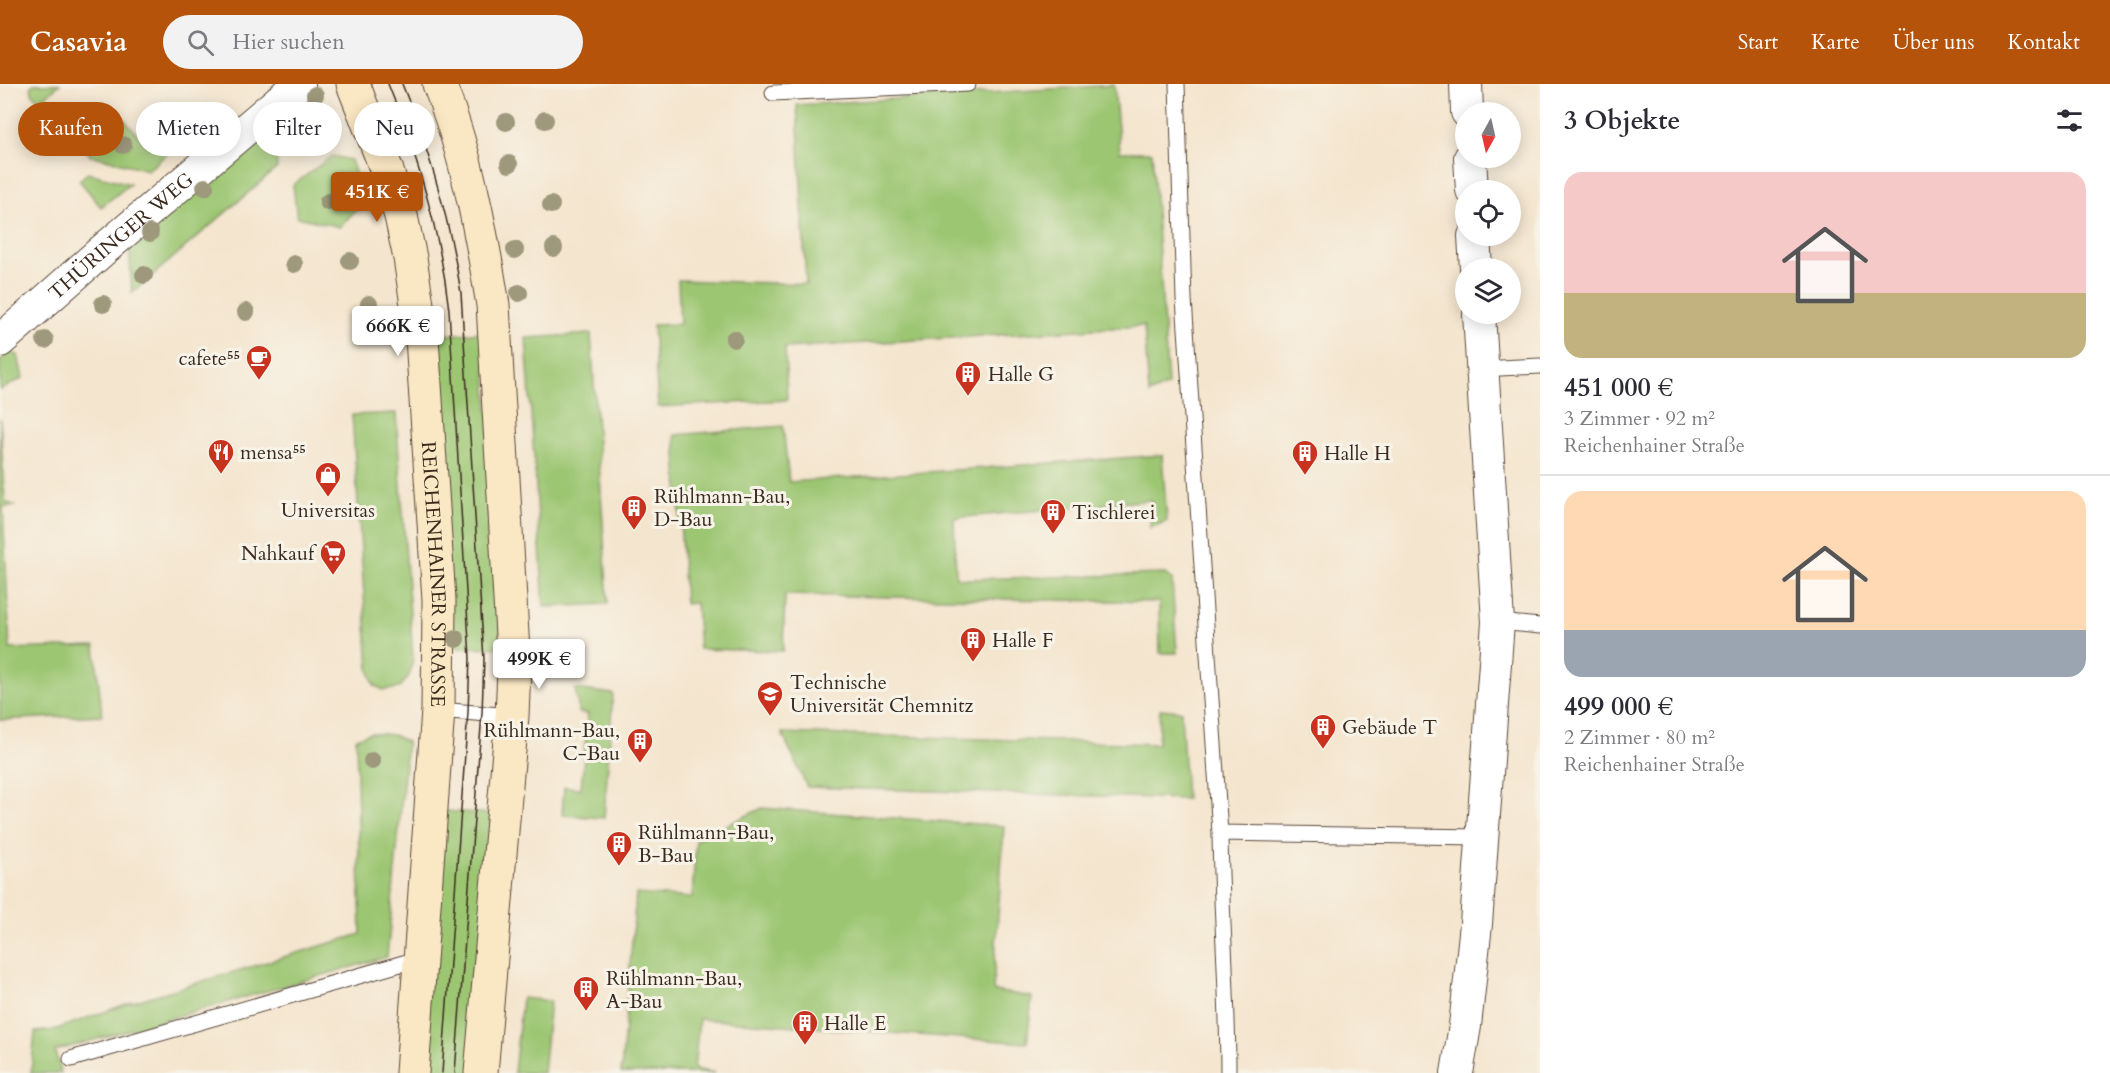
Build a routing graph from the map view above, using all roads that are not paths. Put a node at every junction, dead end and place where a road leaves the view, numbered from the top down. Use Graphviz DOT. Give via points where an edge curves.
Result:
graph roads {
  1 [pos="299,84"];
  2 [pos="353,84"];
  3 [pos="439,84"];
  4 [pos="968,84"];
  5 [pos="1177,84"];
  6 [pos="1466,84"];
  7 [pos="773,93"];
  8 [pos="1467,102"];
  9 [pos="1480,324"];
  10 [pos="0,342"];
  11 [pos="1540,366"];
  12 [pos="1482,369"];
  13 [pos="1498,622"];
  14 [pos="1540,626"];
  15 [pos="438,710"];
  16 [pos="512,716"];
  17 [pos="1220,832"];
  18 [pos="1480,837"];
  19 [pos="421,958"];
  20 [pos="71,1059"];
  21 [pos="412,1073"];
  22 [pos="481,1073"];
  23 [pos="1228,1073"];
  24 [pos="1457,1073"];
  1 -- 10 [label="street, THÜRINGER WEG"];
  2 -- 15 [label="street, REICHENHAINER STRASSE" via="401,216 422,338 439,600"];
  3 -- 16 [label="street" via="465,167 493,305 513,660"];
  4 -- 7 [label="lane"];
  5 -- 17 [label="lane" via="1184,299"];
  6 -- 8 [label="street"];
  9 -- 12 [label="street"];
  11 -- 12 [label="lane"];
  12 -- 13 [label="street"];
  13 -- 14 [label="lane"];
  13 -- 18 [label="street"];
  15 -- 16 [label="lane"];
  15 -- 19 [label="street, REICHENHAINER STRASSE"];
  16 -- 22 [label="street"];
  17 -- 18 [label="lane"];
  17 -- 23 [label="lane"];
  18 -- 24 [label="street" via="1476,924"];
  19 -- 20 [label="lane"];
  19 -- 21 [label="street, REICHENHAINER STRASSE"];
}
